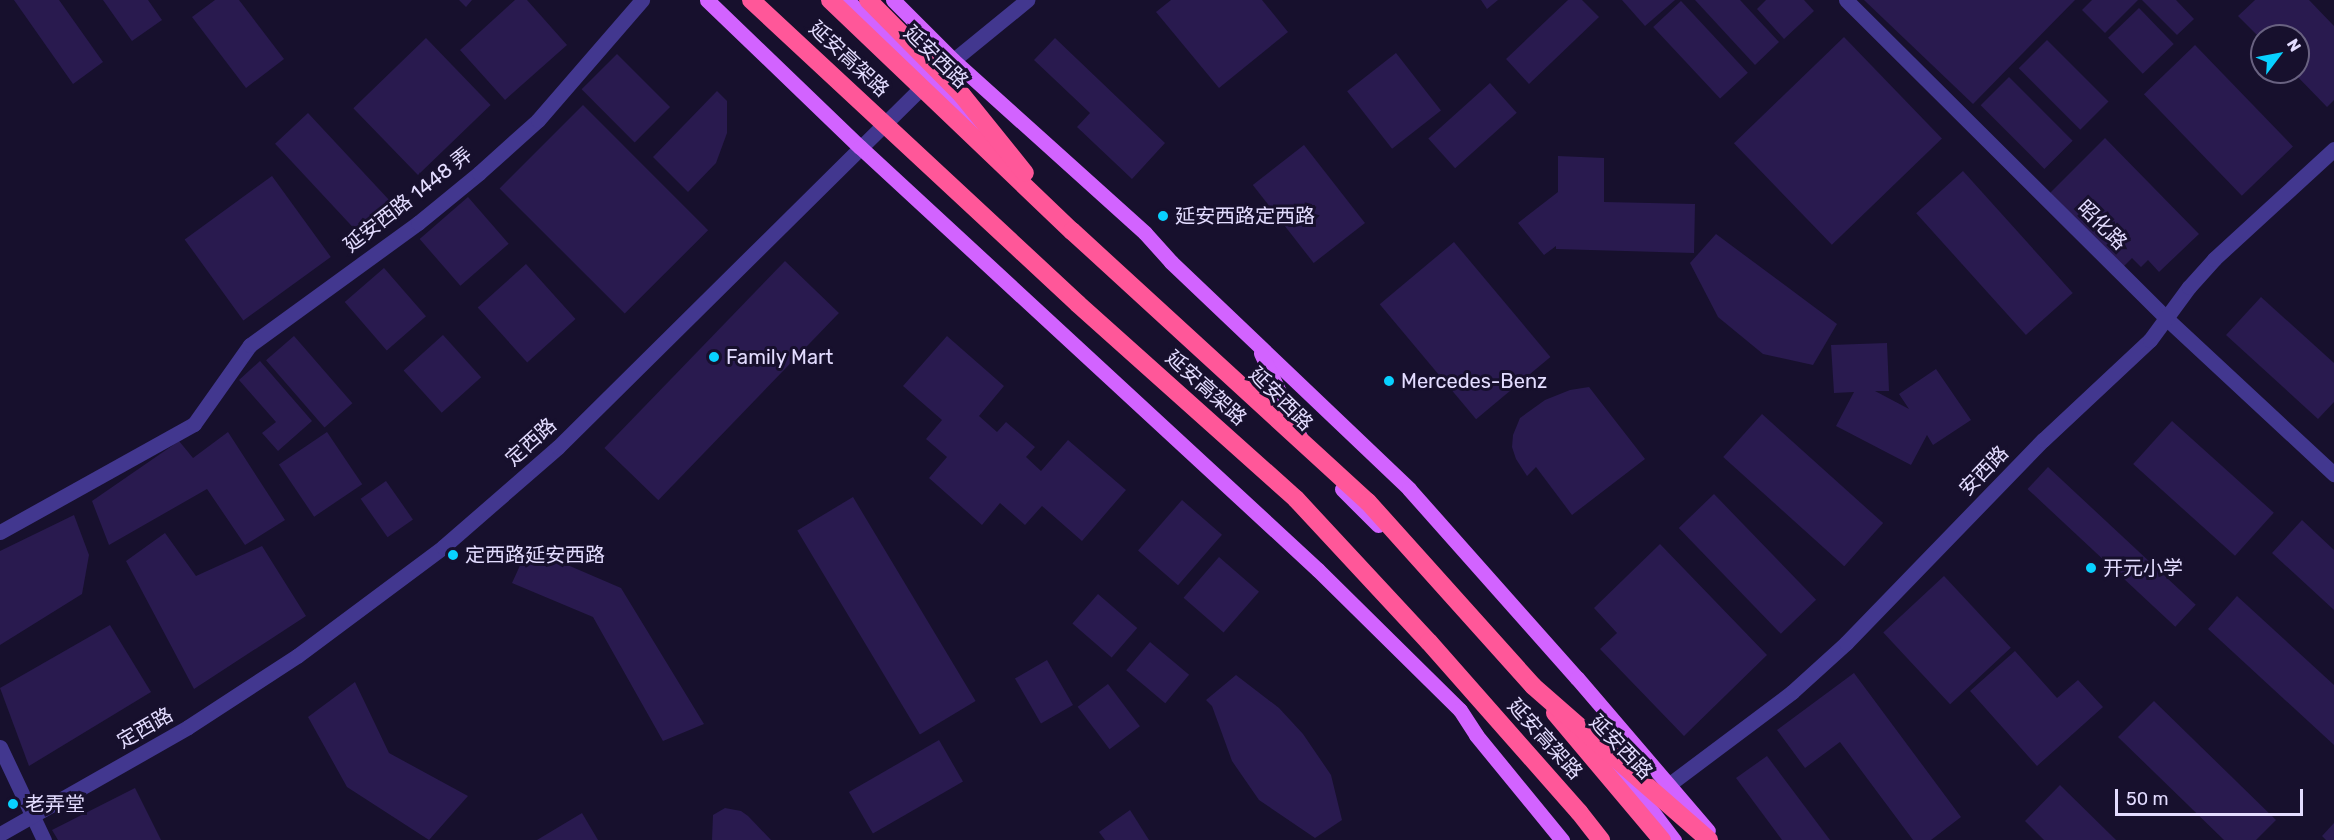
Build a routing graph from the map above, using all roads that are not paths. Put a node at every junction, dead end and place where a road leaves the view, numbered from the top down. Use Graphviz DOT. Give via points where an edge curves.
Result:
graph roads {
  1 [pos="642,0"];
  2 [pos="693,0"];
  3 [pos="707,0"];
  4 [pos="751,0"];
  5 [pos="830,0"];
  6 [pos="846,0"];
  7 [pos="868,0"];
  8 [pos="893,0"];
  9 [pos="1027,0"];
  10 [pos="1846,0"];
  11 [pos="728,21"];
  12 [pos="953,60"];
  13 [pos="929,80"];
  14 [pos="860,147"];
  15 [pos="2334,149"];
  16 [pos="1072,231"];
  17 [pos="2167,319"];
  18 [pos="1257,345"];
  19 [pos="1309,456"];
  20 [pos="2334,474"];
  21 [pos="0,532"];
  22 [pos="1533,686"];
  23 [pos="0,747"];
  24 [pos="1670,784"];
  25 [pos="1645,802"];
  26 [pos="33,817"];
  27 [pos="0,834"];
  28 [pos="44,840"];
  29 [pos="1562,840"];
  30 [pos="1601,840"];
  31 [pos="1662,840"];
  32 [pos="1674,840"];
  33 [pos="1709,840"];
  34 [pos="1715,840"];
  1 -- 21 [label="street, 延安西路 1448 弄" via="538,120 479,173 418,223 250,345 194,424"];
  2 -- 11 [label="main road"];
  3 -- 11 [label="main road"];
  4 -- 30 [label="highway, 延安高架路, bridge" via="1078,304 1296,499 1437,651"];
  5 -- 16 [label="highway, 延安高架路, bridge"];
  6 -- 13 [label="main road, 延安西路"];
  7 -- 16 [label="highway, bridge" via="962,95"];
  8 -- 12 [label="main road"];
  9 -- 12 [label="street, 定西路"];
  10 -- 17 [label="street, 昭化路"];
  11 -- 14 [label="main road"];
  12 -- 13 [label="street, 定西路"];
  12 -- 18 [label="main road" via="1145,234"];
  13 -- 14 [label="street, 定西路"];
  13 -- 19 [label="main road, 延安西路"];
  14 -- 26 [label="street, 定西路" via="558,447 443,547 297,656 188,727"];
  14 -- 29 [label="main road" via="1318,570 1460,710"];
  15 -- 17 [label="street, 安西路" via="2214,259"];
  16 -- 22 [label="highway, 延安高架路, bridge" via="1368,502"];
  17 -- 20 [label="street, 昭化路"];
  17 -- 24 [label="street, 安西路" via="1846,643 1792,692"];
  18 -- 19 [label="main road"];
  18 -- 24 [label="main road" via="1409,489"];
  19 -- 25 [label="main road, 延安西路"];
  22 -- 31 [label="highway, 延安高架路, bridge"];
  22 -- 33 [label="highway, bridge"];
  23 -- 26 [label="street"];
  24 -- 25 [label="street, 安西路"];
  24 -- 34 [label="main road"];
  25 -- 32 [label="main road, 延安西路"];
  26 -- 27 [label="street, 定西路"];
  26 -- 28 [label="street"];
}
